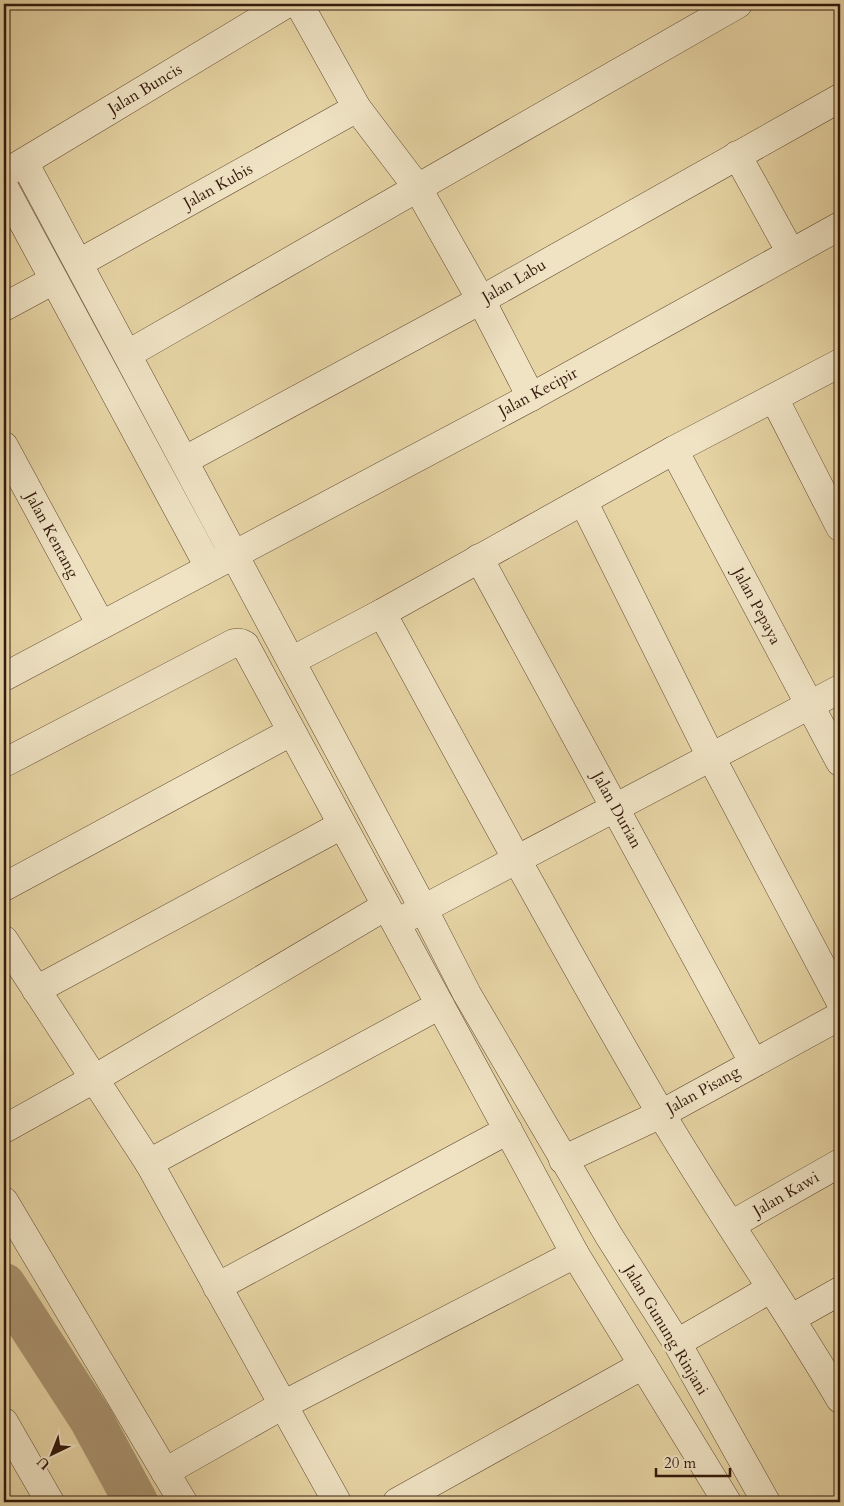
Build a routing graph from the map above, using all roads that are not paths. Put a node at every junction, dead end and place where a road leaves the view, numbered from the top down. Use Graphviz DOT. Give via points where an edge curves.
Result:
graph roads {
  1 [pos="286,4"];
  2 [pos="299,4"];
  3 [pos="738,4"];
  4 [pos="840,98"];
  5 [pos="357,108"];
  6 [pos="737,155"];
  7 [pos="14,168"];
  8 [pos="4,187"];
  9 [pos="417,187"];
  10 [pos="840,226"];
  11 [pos="791,253"];
  12 [pos="79,263"];
  13 [pos="54,280"];
  14 [pos="481,300"];
  15 [pos="4,307"];
  16 [pos="128,354"];
  17 [pos="840,363"];
  18 [pos="531,397"];
  19 [pos="774,398"];
  20 [pos="4,446"];
  21 [pos="674,450"];
  22 [pos="185,460"];
  23 [pos="583,501"];
  24 [pos="840,527"];
  25 [pos="234,554"];
  26 [pos="479,558"];
  27 [pos="209,568"];
  28 [pos="382,613"];
  29 [pos="101,625"];
  30 [pos="291,661"];
  31 [pos="7,668"];
  32 [pos="840,689"];
  33 [pos="810,706"];
  34 [pos="291,732"];
  35 [pos="712,758"];
  36 [pos="840,762"];
  37 [pos="4,763"];
  38 [pos="616,809"];
  39 [pos="342,825"];
  40 [pos="517,861"];
  41 [pos="4,887"];
  42 [pos="424,908"];
  43 [pos="391,916"];
  44 [pos="4,940"];
  45 [pos="36,990"];
  46 [pos="840,1002"];
  47 [pos="440,1005"];
  48 [pos="840,1016"];
  49 [pos="753,1062"];
  50 [pos="94,1079"];
  51 [pos="661,1114"];
  52 [pos="4,1129"];
  53 [pos="508,1130"];
  54 [pos="563,1160"];
  55 [pos="148,1163"];
  56 [pos="840,1163"];
  57 [pos="4,1201"];
  58 [pos="731,1225"];
  59 [pos="575,1254"];
  60 [pos="217,1287"];
  61 [pos="770,1289"];
  62 [pos="840,1291"];
  63 [pos="792,1318"];
  64 [pos="677,1343"];
  65 [pos="642,1365"];
  66 [pos="840,1399"];
  67 [pos="283,1405"];
  68 [pos="4,1422"];
  69 [pos="165,1472"];
  70 [pos="718,1499"];
  71 [pos="50,1502"];
  72 [pos="183,1502"];
  73 [pos="337,1502"];
  74 [pos="397,1502"];
  75 [pos="766,1502"];
  1 -- 7 [label="street, Jalan Buncis"];
  2 -- 5 [label="street"];
  3 -- 9 [label="street"];
  4 -- 6 [label="street, Jalan Labu"];
  5 -- 9 [label="street"];
  5 -- 12 [label="street, Jalan Kubis"];
  6 -- 11 [label="street"];
  6 -- 14 [label="street, Jalan Labu"];
  7 -- 12 [label="street, Jalan Gunung Rinjani"];
  8 -- 13 [label="street"];
  9 -- 14 [label="street"];
  9 -- 16 [label="street"];
  10 -- 11 [label="street, Jalan Kecipir"];
  11 -- 18 [label="street, Jalan Kecipir"];
  12 -- 16 [label="street, Jalan Gunung Rinjani"];
  13 -- 15 [label="street"];
  13 -- 27 [label="street"];
  14 -- 18 [label="street"];
  14 -- 22 [label="street, Jalan Labu"];
  16 -- 22 [label="street, Jalan Gunung Rinjani"];
  17 -- 19 [label="street"];
  18 -- 25 [label="street, Jalan Kecipir"];
  19 -- 21 [label="street"];
  19 -- 24 [label="street"];
  20 -- 29 [label="street, Jalan Kentang"];
  21 -- 23 [label="street"];
  21 -- 33 [label="street, Jalan Pepaya"];
  22 -- 25 [label="street, Jalan Gunung Rinjani"];
  23 -- 26 [label="street"];
  23 -- 35 [label="street"];
  25 -- 27 [label="street, Jalan Kecipir"];
  25 -- 30 [label="street, Jalan Gunung Rinjani"];
  26 -- 28 [label="street"];
  26 -- 38 [label="street, Jalan Durian"];
  27 -- 29 [label="street, Jalan Kecipir"];
  28 -- 30 [label="street"];
  28 -- 40 [label="street"];
  29 -- 31 [label="street, Jalan Kecipir"];
  30 -- 42 [label="street, Jalan Gunung Rinjani"];
  32 -- 33 [label="street"];
  33 -- 35 [label="street"];
  33 -- 36 [label="street, Jalan Pepaya"];
  34 -- 37 [label="street" via="245,645 238,642"];
  34 -- 39 [label="street"];
  34 -- 41 [label="street"];
  35 -- 38 [label="street"];
  35 -- 46 [label="street"];
  38 -- 40 [label="street"];
  38 -- 49 [label="street, Jalan Durian"];
  39 -- 43 [label="street"];
  39 -- 45 [label="street"];
  40 -- 42 [label="street"];
  40 -- 51 [label="street"];
  42 -- 43 [label="street"];
  42 -- 54 [label="street, Jalan Gunung Rinjani" via="467,994"];
  43 -- 47 [label="street"];
  43 -- 50 [label="street"];
  44 -- 45 [label="street"];
  45 -- 50 [label="street"];
  47 -- 53 [label="street"];
  47 -- 55 [label="street"];
  48 -- 49 [label="street, Jalan Pisang"];
  49 -- 51 [label="street, Jalan Pisang"];
  50 -- 52 [label="street"];
  50 -- 55 [label="street"];
  51 -- 54 [label="street, Jalan Pisang"];
  51 -- 58 [label="street"];
  53 -- 59 [label="street"];
  53 -- 60 [label="street"];
  54 -- 64 [label="street, Jalan Gunung Rinjani"];
  55 -- 60 [label="street"];
  56 -- 58 [label="street, Jalan Kawi"];
  57 -- 69 [label="street"];
  58 -- 61 [label="street"];
  59 -- 65 [label="street"];
  59 -- 67 [label="street"];
  60 -- 67 [label="street"];
  61 -- 63 [label="street"];
  61 -- 64 [label="street"];
  62 -- 63 [label="street"];
  63 -- 66 [label="street"];
  64 -- 75 [label="street, Jalan Gunung Rinjani"];
  65 -- 70 [label="street"];
  65 -- 74 [label="street"];
  67 -- 69 [label="street"];
  67 -- 73 [label="street"];
  68 -- 71 [label="street"];
  69 -- 72 [label="street"];
}
